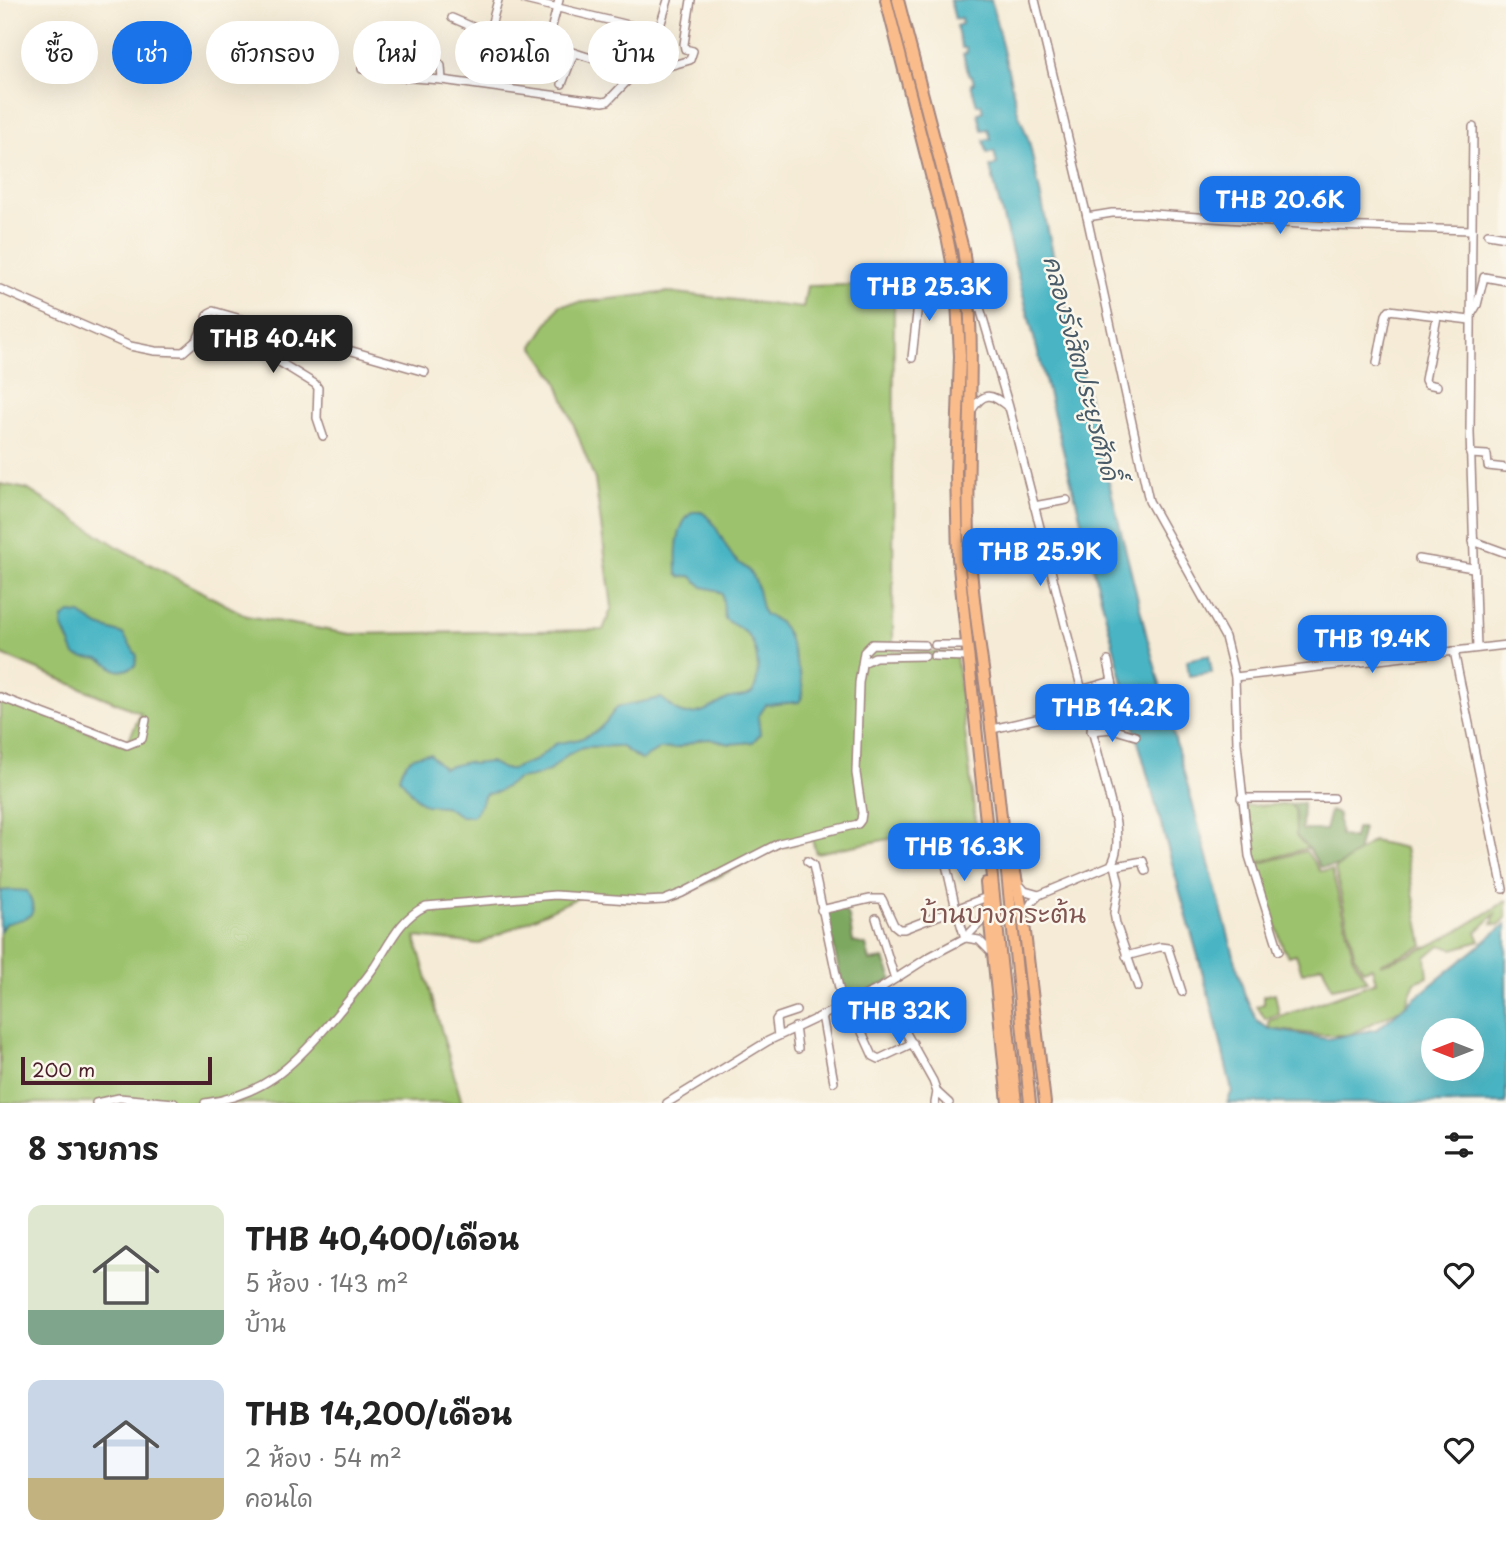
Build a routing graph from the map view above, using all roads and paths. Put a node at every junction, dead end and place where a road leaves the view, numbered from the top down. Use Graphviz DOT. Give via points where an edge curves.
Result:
graph roads {
  1 [pos="498,0"];
  2 [pos="525,0"];
  3 [pos="668,0"];
  4 [pos="691,0"];
  5 [pos="886,0"];
  6 [pos="898,0"];
  7 [pos="1035,0"];
  8 [pos="558,4"];
  9 [pos="452,18"];
  10 [pos="459,21"];
  11 [pos="492,21"];
  12 [pos="553,21"];
  13 [pos="619,21"];
  14 [pos="661,21"];
  15 [pos="574,53"];
  16 [pos="588,57"];
  17 [pos="441,66"];
  18 [pos="442,79"];
  19 [pos="1473,127"];
  20 [pos="1087,218"];
  21 [pos="1472,230"];
  22 [pos="1488,234"];
  23 [pos="1506,237"];
  24 [pos="963,249"];
  25 [pos="1506,281"];
  26 [pos="0,289"];
  27 [pos="958,304"];
  28 [pos="1437,317"];
  29 [pos="1470,318"];
  30 [pos="205,323"];
  31 [pos="912,358"];
  32 [pos="1377,363"];
  33 [pos="425,372"];
  34 [pos="1437,386"];
  35 [pos="1009,407"];
  36 [pos="969,415"];
  37 [pos="323,436"];
  38 [pos="1470,454"];
  39 [pos="1506,468"];
  40 [pos="1067,500"];
  41 [pos="1034,506"];
  42 [pos="1473,541"];
  43 [pos="1506,553"];
  44 [pos="1419,559"];
  45 [pos="1473,568"];
  46 [pos="925,645"];
  47 [pos="935,645"];
  48 [pos="1506,645"];
  49 [pos="1478,648"];
  50 [pos="967,651"];
  51 [pos="1454,651"];
  52 [pos="1108,661"];
  53 [pos="863,663"];
  54 [pos="1235,677"];
  55 [pos="1112,681"];
  56 [pos="1081,690"];
  57 [pos="1115,696"];
  58 [pos="0,697"];
  59 [pos="1085,705"];
  60 [pos="146,720"];
  61 [pos="992,729"];
  62 [pos="1091,731"];
  63 [pos="1136,736"];
  64 [pos="999,797"];
  65 [pos="1241,798"];
  66 [pos="1333,798"];
  67 [pos="985,799"];
  68 [pos="939,834"];
  69 [pos="984,850"];
  70 [pos="944,856"];
  71 [pos="807,861"];
  72 [pos="1115,863"];
  73 [pos="1146,871"];
  74 [pos="1016,874"];
  75 [pos="1503,889"];
  76 [pos="1039,895"];
  77 [pos="988,903"];
  78 [pos="956,909"];
  79 [pos="821,911"];
  80 [pos="1023,915"];
  81 [pos="876,918"];
  82 [pos="965,938"];
  83 [pos="1279,951"];
  84 [pos="993,954"];
  85 [pos="1126,956"];
  86 [pos="895,979"];
  87 [pos="1138,987"];
  88 [pos="881,988"];
  89 [pos="1182,992"];
  90 [pos="843,1007"];
  91 [pos="796,1011"];
  92 [pos="822,1015"];
  93 [pos="794,1027"];
  94 [pos="862,1032"];
  95 [pos="778,1036"];
  96 [pos="913,1044"];
  97 [pos="799,1049"];
  98 [pos="834,1082"];
  99 [pos="937,1092"];
  100 [pos="96,1103"];
  101 [pos="174,1103"];
  102 [pos="205,1103"];
  103 [pos="667,1103"];
  104 [pos="935,1103"];
  105 [pos="949,1103"];
  106 [pos="1008,1103"];
  107 [pos="1016,1103"];
  108 [pos="1030,1103"];
  109 [pos="1045,1103"];
  1 -- 11 [label="street"];
  2 -- 8 [label="street"];
  3 -- 14 [label="street"];
  4 -- 18 [label="street" via="684,44 693,51 690,60 631,77 603,102"];
  5 -- 27 [label="main road" via="948,241"];
  6 -- 24 [label="main road"];
  7 -- 20 [label="street"];
  8 -- 12 [label="street"];
  8 -- 13 [label="street"];
  9 -- 10 [label="street"];
  15 -- 16 [label="street"];
  17 -- 18 [label="street"];
  19 -- 21 [label="street"];
  20 -- 21 [label="street" via="1138,213"];
  20 -- 54 [label="street" via="1149,501 1225,637"];
  21 -- 29 [label="street"];
  22 -- 23 [label="street"];
  24 -- 35 [label="street"];
  24 -- 36 [label="main road" via="972,327"];
  25 -- 29 [label="street" via="1484,277"];
  26 -- 30 [label="street" via="138,349 183,352 197,340"];
  27 -- 31 [label="street" via="918,304"];
  27 -- 50 [label="main road" via="956,502"];
  28 -- 29 [label="street"];
  28 -- 32 [label="street" via="1387,311"];
  28 -- 34 [label="street" via="1425,380"];
  29 -- 38 [label="street"];
  30 -- 33 [label="street" via="213,311"];
  30 -- 37 [label="street" via="315,384"];
  35 -- 36 [label="street" via="992,396 984,397"];
  35 -- 41 [label="street"];
  36 -- 61 [label="main road" via="967,476 974,609"];
  38 -- 39 [label="street" via="1487,455 1488,466"];
  38 -- 42 [label="street"];
  40 -- 41 [label="street"];
  41 -- 56 [label="street"];
  42 -- 43 [label="street"];
  42 -- 45 [label="street"];
  44 -- 45 [label="street"];
  45 -- 49 [label="street"];
  46 -- 53 [label="street" via="872,644 864,652"];
  47 -- 50 [label="street"];
  48 -- 49 [label="street"];
  49 -- 51 [label="street"];
  50 -- 53 [label="street" via="875,657"];
  50 -- 67 [label="main road"];
  51 -- 54 [label="street"];
  51 -- 75 [label="street"];
  52 -- 55 [label="street"];
  53 -- 102 [label="street" via="856,762 862,813 858,824 779,843 664,900 555,895 426,906 403,922 359,989 294,1063 245,1094"];
  54 -- 65 [label="street"];
  55 -- 56 [label="street"];
  55 -- 57 [label="street"];
  56 -- 59 [label="street"];
  58 -- 60 [label="street" via="127,745 142,739"];
  59 -- 61 [label="street"];
  59 -- 62 [label="street"];
  61 -- 64 [label="main road"];
  62 -- 63 [label="street" via="1112,729"];
  62 -- 72 [label="street" via="1116,823"];
  64 -- 74 [label="main road"];
  64 -- 108 [label="main road"];
  65 -- 66 [label="street"];
  65 -- 83 [label="street" via="1249,856"];
  67 -- 69 [label="main road"];
  67 -- 107 [label="main road"];
  68 -- 70 [label="street"];
  69 -- 70 [label="street"];
  69 -- 77 [label="main road"];
  70 -- 78 [label="street"];
  71 -- 79 [label="street" via="813,865"];
  72 -- 73 [label="street" via="1143,861"];
  72 -- 76 [label="street"];
  72 -- 85 [label="street" via="1119,883 1114,913"];
  74 -- 76 [label="street" via="1025,891"];
  74 -- 80 [label="main road"];
  76 -- 80 [label="street"];
  77 -- 78 [label="street"];
  77 -- 82 [label="street" via="980,923"];
  77 -- 84 [label="main road"];
  78 -- 79 [label="street" via="904,929 894,925 882,899"];
  78 -- 82 [label="street"];
  79 -- 90 [label="street"];
  80 -- 109 [label="main road"];
  81 -- 86 [label="street"];
  82 -- 84 [label="street" via="979,940"];
  82 -- 86 [label="street"];
  84 -- 106 [label="main road"];
  85 -- 87 [label="street"];
  85 -- 89 [label="street" via="1168,948"];
  86 -- 88 [label="street"];
  88 -- 90 [label="street"];
  88 -- 96 [label="street"];
  90 -- 92 [label="street"];
  91 -- 95 [label="street" via="778,1017"];
  92 -- 93 [label="street"];
  92 -- 98 [label="street"];
  93 -- 95 [label="street"];
  93 -- 97 [label="street"];
  94 -- 96 [label="street" via="879,1059"];
  95 -- 103 [label="street"];
  96 -- 99 [label="street"];
  99 -- 104 [label="street"];
  99 -- 105 [label="street"];
  100 -- 101 [label="street" via="126,1098"];
}
